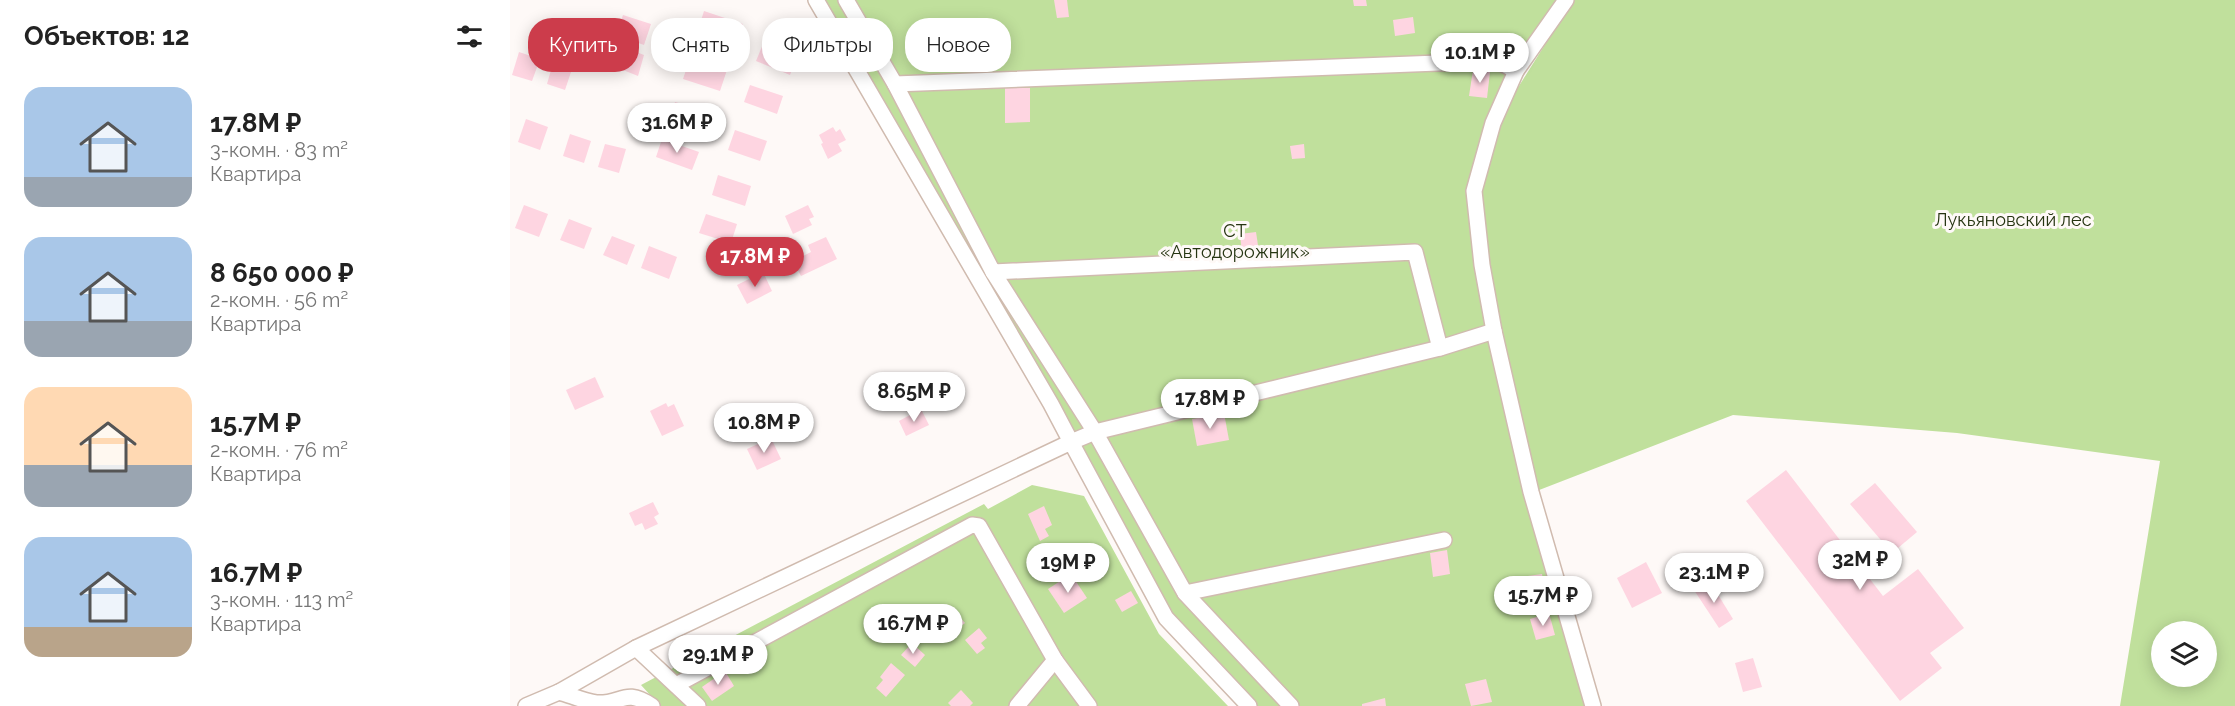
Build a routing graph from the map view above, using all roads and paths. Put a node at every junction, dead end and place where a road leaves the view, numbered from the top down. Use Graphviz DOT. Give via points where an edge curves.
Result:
graph roads {
  1 [pos="816,0"];
  2 [pos="846,0"];
  3 [pos="1566,0"];
  4 [pos="1516,71"];
  5 [pos="895,84"];
  6 [pos="993,272"];
  7 [pos="1494,331"];
  8 [pos="1440,348"];
  9 [pos="1095,432"];
  10 [pos="1071,442"];
  11 [pos="1444,540"];
  12 [pos="1185,593"];
  13 [pos="636,648"];
  14 [pos="1055,660"];
  15 [pos="676,685"];
  16 [pos="559,692"];
  17 [pos="526,706"];
  18 [pos="652,706"];
  19 [pos="698,706"];
  20 [pos="1017,706"];
  21 [pos="1089,706"];
  22 [pos="1249,706"];
  23 [pos="1291,706"];
  24 [pos="1593,706"];
  1 -- 10 [label="street"];
  2 -- 5 [label="street"];
  3 -- 4 [label="street"];
  4 -- 5 [label="street" via="1490,61"];
  4 -- 7 [label="street" via="1493,123 1474,191"];
  5 -- 6 [label="street"];
  6 -- 8 [label="street" via="1415,252"];
  6 -- 9 [label="street"];
  7 -- 8 [label="street"];
  7 -- 24 [label="street" via="1531,492"];
  8 -- 9 [label="street"];
  9 -- 10 [label="street"];
  9 -- 12 [label="street"];
  10 -- 13 [label="street"];
  10 -- 22 [label="street" via="1166,618"];
  11 -- 12 [label="street"];
  12 -- 23 [label="street"];
  13 -- 15 [label="street"];
  13 -- 16 [label="street"];
  14 -- 15 [label="street" via="979,526 972,525"];
  14 -- 20 [label="street"];
  14 -- 21 [label="street"];
  15 -- 19 [label="street"];
  16 -- 17 [label="street"];
  16 -- 18 [label="street" via="596,703 639,698"];
}
